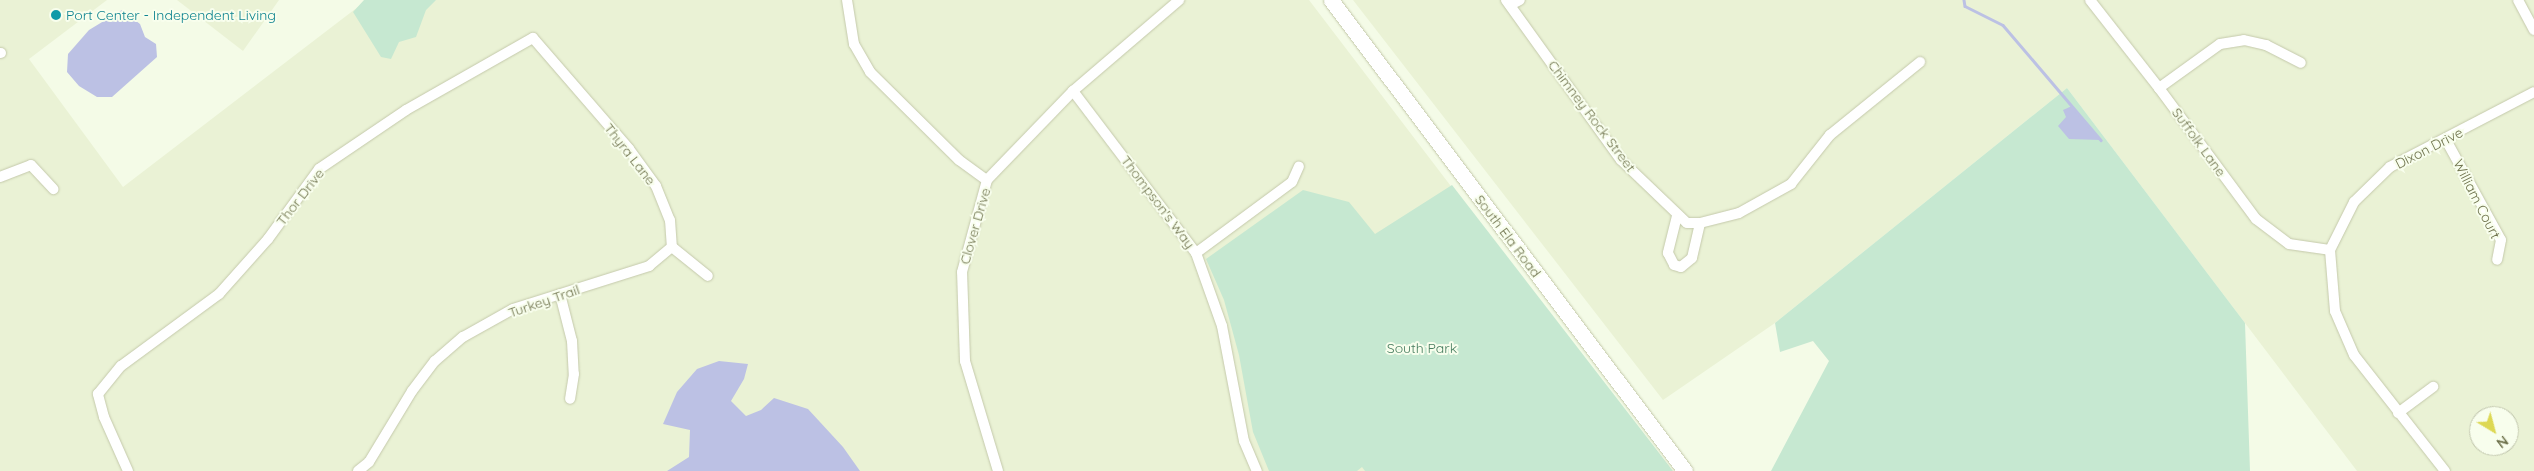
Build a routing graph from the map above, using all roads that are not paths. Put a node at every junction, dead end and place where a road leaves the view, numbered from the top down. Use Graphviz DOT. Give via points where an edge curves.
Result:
graph roads {
  1 [pos="846,0"];
  2 [pos="1179,0"];
  3 [pos="1330,0"];
  4 [pos="1520,0"];
  5 [pos="2090,0"];
  6 [pos="2518,0"];
  7 [pos="1508,3"];
  8 [pos="2534,30"];
  9 [pos="533,38"];
  10 [pos="1920,62"];
  11 [pos="2301,62"];
  12 [pos="2160,88"];
  13 [pos="1073,91"];
  14 [pos="2534,92"];
  15 [pos="2446,140"];
  16 [pos="1299,166"];
  17 [pos="0,177"];
  18 [pos="987,180"];
  19 [pos="53,189"];
  20 [pos="1677,216"];
  21 [pos="1700,223"];
  22 [pos="672,247"];
  23 [pos="2330,250"];
  24 [pos="1196,254"];
  25 [pos="2497,260"];
  26 [pos="708,276"];
  27 [pos="560,294"];
  28 [pos="2433,388"];
  29 [pos="570,399"];
  30 [pos="2398,414"];
  31 [pos="128,471"];
  32 [pos="358,471"];
  33 [pos="998,471"];
  34 [pos="1257,471"];
  35 [pos="1685,471"];
  36 [pos="2445,471"];
  1 -- 18 [label="street" via="854,44 870,72 959,160"];
  2 -- 13 [label="street, Clover Drive"];
  3 -- 35 [label="main road, South Ela Road"];
  4 -- 7 [label="street"];
  5 -- 12 [label="street, Suffolk Lane"];
  6 -- 8 [label="street"];
  7 -- 20 [label="street, Chimney Rock Street" via="1621,160"];
  9 -- 22 [label="street, Thyra Lane" via="656,186 670,220"];
  9 -- 31 [label="street, Thor Drive" via="406,110 319,169 268,239 219,294 122,366 98,394 104,417"];
  10 -- 21 [label="street" via="1830,135 1791,184 1740,213"];
  11 -- 12 [label="street" via="2244,40 2220,44"];
  12 -- 23 [label="street, Suffolk Lane" via="2256,219 2289,244"];
  13 -- 18 [label="street, Clover Drive"];
  13 -- 24 [label="street, Thompson's Way"];
  14 -- 15 [label="street, Dixon Drive"];
  15 -- 23 [label="street, Dixon Drive" via="2384,173 2354,202"];
  15 -- 25 [label="street, William Court" via="2501,240"];
  16 -- 24 [label="street" via="1292,182"];
  17 -- 19 [label="street" via="31,165"];
  18 -- 33 [label="street, Clover Drive" via="962,272 964,352"];
  20 -- 21 [label="street, Chimney Rock Street" via="1687,222"];
  20 -- 21 [label="street" via="1668,253 1674,265 1681,267 1692,258"];
  22 -- 26 [label="street"];
  22 -- 27 [label="street, Turkey Trail" via="649,266"];
  23 -- 30 [label="street" via="2335,311 2354,355"];
  24 -- 34 [label="street, Thompson's Way" via="1222,326 1244,441"];
  27 -- 29 [label="street" via="572,341"];
  27 -- 32 [label="street, Turkey Trail" via="513,309 463,337 412,391 369,462"];
  28 -- 30 [label="street"];
  30 -- 36 [label="street"];
}
